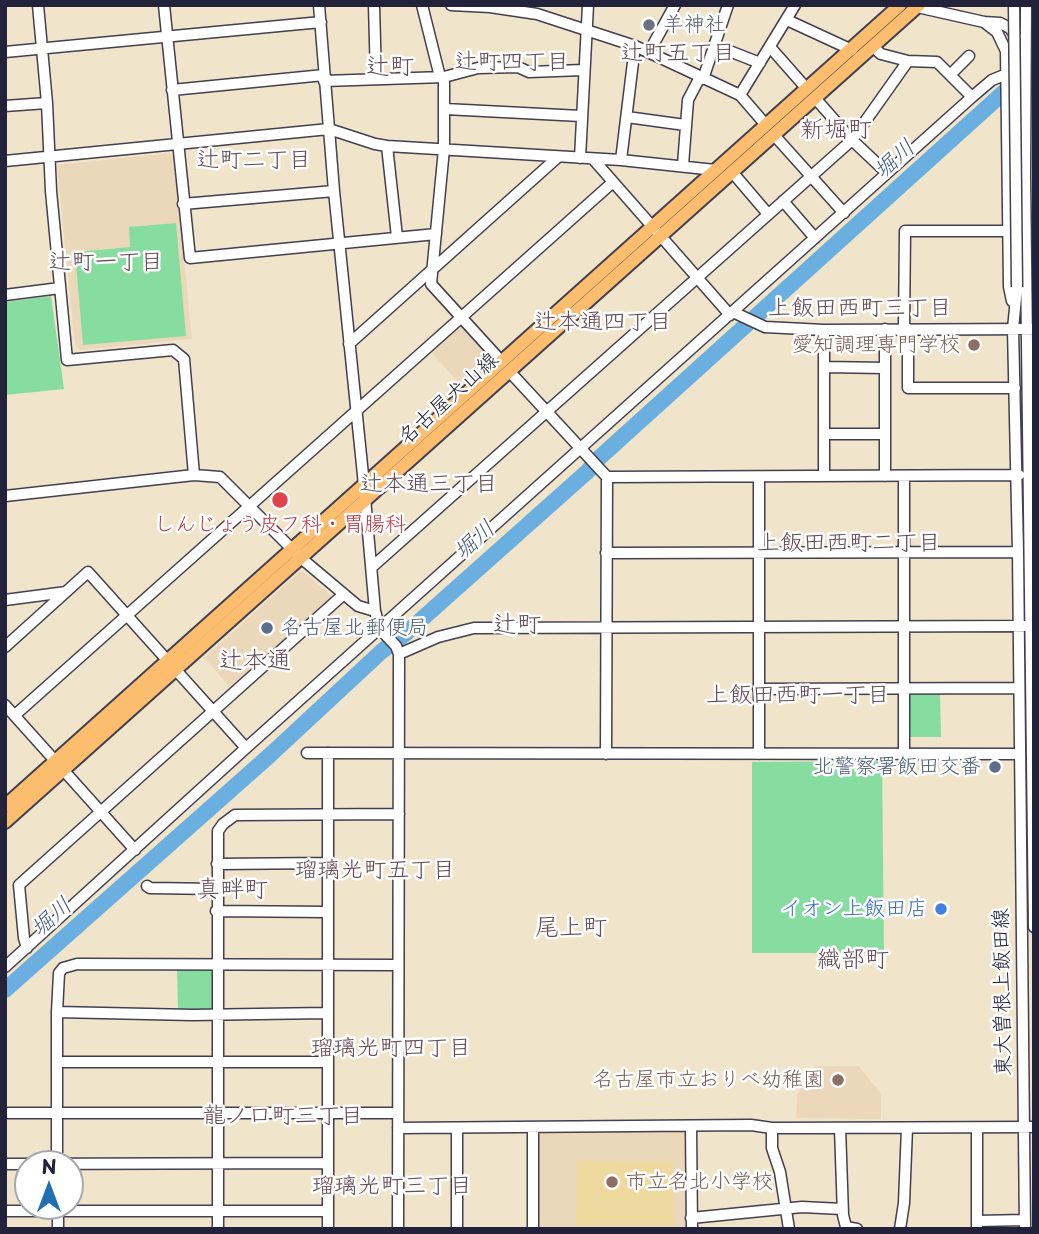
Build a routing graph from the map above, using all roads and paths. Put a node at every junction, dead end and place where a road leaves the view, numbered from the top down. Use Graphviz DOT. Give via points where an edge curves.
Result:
graph roads {
  1 [pos="38,5"];
  2 [pos="164,5"];
  3 [pos="320,5"];
  4 [pos="374,5"];
  5 [pos="422,5"];
  6 [pos="451,5"];
  7 [pos="588,5"];
  8 [pos="675,5"];
  9 [pos="728,5"];
  10 [pos="795,5"];
  11 [pos="900,5"];
  12 [pos="975,5"];
  13 [pos="1014,5"];
  14 [pos="1026,5"];
  15 [pos="915,6"];
  16 [pos="972,19"];
  17 [pos="787,20"];
  18 [pos="321,22"];
  19 [pos="984,22"];
  20 [pos="586,30"];
  21 [pos="167,37"];
  22 [pos="714,45"];
  23 [pos="635,46"];
  24 [pos="770,47"];
  25 [pos="873,47"];
  26 [pos="42,49"];
  27 [pos="852,50"];
  28 [pos="1027,51"];
  29 [pos="5,52"];
  30 [pos="649,52"];
  31 [pos="969,56"];
  32 [pos="908,61"];
  33 [pos="760,64"];
  34 [pos="583,70"];
  35 [pos="951,74"];
  36 [pos="442,77"];
  37 [pos="324,78"];
  38 [pos="701,78"];
  39 [pos="1007,78"];
  40 [pos="376,79"];
  41 [pos="1028,89"];
  42 [pos="172,90"];
  43 [pos="811,94"];
  44 [pos="740,95"];
  45 [pos="972,97"];
  46 [pos="47,103"];
  47 [pos="5,106"];
  48 [pos="445,109"];
  49 [pos="1029,110"];
  50 [pos="581,116"];
  51 [pos="627,117"];
  52 [pos="685,125"];
  53 [pos="329,130"];
  54 [pos="770,130"];
  55 [pos="852,140"];
  56 [pos="177,144"];
  57 [pos="387,146"];
  58 [pos="444,149"];
  59 [pos="50,156"];
  60 [pos="558,157"];
  61 [pos="580,158"];
  62 [pos="593,159"];
  63 [pos="621,160"];
  64 [pos="5,161"];
  65 [pos="683,165"];
  66 [pos="715,170"];
  67 [pos="733,173"];
  68 [pos="887,173"];
  69 [pos="1029,175"];
  70 [pos="811,176"];
  71 [pos="612,183"];
  72 [pos="334,191"];
  73 [pos="783,201"];
  74 [pos="183,204"];
  75 [pos="844,213"];
  76 [pos="768,214"];
  77 [pos="651,227"];
  78 [pos="1008,231"];
  79 [pos="436,234"];
  80 [pos="397,237"];
  81 [pos="661,238"];
  82 [pos="815,238"];
  83 [pos="339,243"];
  84 [pos="1030,256"];
  85 [pos="432,270"];
  86 [pos="696,278"];
  87 [pos="60,288"];
  88 [pos="5,295"];
  89 [pos="1013,308"];
  90 [pos="734,315"];
  91 [pos="461,317"];
  92 [pos="886,329"];
  93 [pos="906,329"];
  94 [pos="1013,329"];
  95 [pos="1030,329"];
  96 [pos="824,330"];
  97 [pos="349,344"];
  98 [pos="506,366"];
  99 [pos="824,367"];
  100 [pos="885,368"];
  101 [pos="1015,388"];
  102 [pos="545,410"];
  103 [pos="357,411"];
  104 [pos="824,434"];
  105 [pos="885,434"];
  106 [pos="582,452"];
  107 [pos="602,472"];
  108 [pos="194,475"];
  109 [pos="1015,475"];
  110 [pos="1032,475"];
  111 [pos="885,476"];
  112 [pos="904,476"];
  113 [pos="759,477"];
  114 [pos="824,477"];
  115 [pos="364,485"];
  116 [pos="5,496"];
  117 [pos="365,502"];
  118 [pos="250,506"];
  119 [pos="758,552"];
  120 [pos="1018,552"];
  121 [pos="606,553"];
  122 [pos="904,553"];
  123 [pos="1032,553"];
  124 [pos="297,554"];
  125 [pos="372,567"];
  126 [pos="66,592"];
  127 [pos="344,594"];
  128 [pos="5,600"];
  129 [pos="375,611"];
  130 [pos="127,615"];
  131 [pos="1018,626"];
  132 [pos="1032,626"];
  133 [pos="605,627"];
  134 [pos="759,628"];
  135 [pos="905,628"];
  136 [pos="383,631"];
  137 [pos="5,647"];
  138 [pos="398,650"];
  139 [pos="171,665"];
  140 [pos="1032,686"];
  141 [pos="905,688"];
  142 [pos="1018,688"];
  143 [pos="758,689"];
  144 [pos="5,705"];
  145 [pos="213,709"];
  146 [pos="15,715"];
  147 [pos="246,748"];
  148 [pos="1033,751"];
  149 [pos="307,753"];
  150 [pos="328,753"];
  151 [pos="398,753"];
  152 [pos="606,754"];
  153 [pos="759,754"];
  154 [pos="1019,754"];
  155 [pos="904,755"];
  156 [pos="60,765"];
  157 [pos="5,806"];
  158 [pos="101,811"];
  159 [pos="327,813"];
  160 [pos="399,814"];
  161 [pos="5,822"];
  162 [pos="1033,824"];
  163 [pos="135,850"];
  164 [pos="327,863"];
  165 [pos="217,864"];
  166 [pos="147,886"];
  167 [pos="217,889"];
  168 [pos="1021,898"];
  169 [pos="1033,898"];
  170 [pos="216,911"];
  171 [pos="327,912"];
  172 [pos="1034,927"];
  173 [pos="27,948"];
  174 [pos="217,964"];
  175 [pos="327,965"];
  176 [pos="398,965"];
  177 [pos="5,967"];
  178 [pos="57,1012"];
  179 [pos="326,1013"];
  180 [pos="217,1014"];
  181 [pos="217,1061"];
  182 [pos="58,1062"];
  183 [pos="326,1062"];
  184 [pos="5,1113"];
  185 [pos="58,1113"];
  186 [pos="218,1113"];
  187 [pos="327,1113"];
  188 [pos="398,1113"];
  189 [pos="691,1126"];
  190 [pos="1029,1127"];
  191 [pos="398,1128"];
  192 [pos="457,1128"];
  193 [pos="533,1128"];
  194 [pos="772,1128"];
  195 [pos="840,1128"];
  196 [pos="907,1128"];
  197 [pos="977,1128"];
  198 [pos="57,1150"];
  199 [pos="218,1163"];
  200 [pos="327,1163"];
  201 [pos="84,1164"];
  202 [pos="84,1208"];
  203 [pos="842,1209"];
  204 [pos="217,1210"];
  205 [pos="785,1210"];
  206 [pos="328,1211"];
  207 [pos="691,1223"];
  208 [pos="977,1225"];
  209 [pos="1025,1225"];
  210 [pos="218,1229"];
  211 [pos="328,1229"];
  212 [pos="398,1229"];
  213 [pos="457,1229"];
  214 [pos="533,1229"];
  215 [pos="789,1229"];
  216 [pos="856,1229"];
  217 [pos="900,1229"];
  1 -- 26 [label="street"];
  2 -- 21 [label="street"];
  3 -- 18 [label="street"];
  4 -- 40 [label="street"];
  5 -- 36 [label="street"];
  6 -- 20 [label="street" via="537,14"];
  7 -- 20 [label="street"];
  8 -- 30 [label="street"];
  9 -- 22 [label="street"];
  10 -- 17 [label="street"];
  11 -- 27 [label="main road, 名古屋犬山線"];
  12 -- 16 [label="street"];
  13 -- 89 [label="street, bridge" via="1017,287"];
  14 -- 28 [label="street, 東大曽根上飯田線"];
  15 -- 16 [label="street"];
  15 -- 25 [label="main road, 名古屋犬山線"];
  16 -- 19 [label="street"];
  17 -- 24 [label="street"];
  17 -- 27 [label="street"];
  18 -- 21 [label="street"];
  18 -- 37 [label="street"];
  19 -- 28 [label="street" via="1010,28"];
  19 -- 39 [label="street" via="1003,40"];
  20 -- 23 [label="street"];
  20 -- 34 [label="street"];
  21 -- 26 [label="street"];
  21 -- 42 [label="street"];
  22 -- 33 [label="street"];
  22 -- 38 [label="street"];
  23 -- 30 [label="street"];
  23 -- 51 [label="street"];
  24 -- 33 [label="street"];
  24 -- 43 [label="street"];
  25 -- 32 [label="street" via="881,54"];
  25 -- 43 [label="main road, 名古屋犬山線"];
  26 -- 29 [label="street"];
  26 -- 46 [label="street"];
  27 -- 43 [label="main road, 名古屋犬山線"];
  28 -- 41 [label="street, 東大曽根上飯田線"];
  30 -- 38 [label="street"];
  31 -- 35 [label="street"];
  32 -- 35 [label="street" via="937,62"];
  32 -- 55 [label="street"];
  33 -- 44 [label="street"];
  34 -- 36 [label="street" via="478,68"];
  34 -- 50 [label="street"];
  35 -- 45 [label="street"];
  36 -- 40 [label="street"];
  36 -- 48 [label="street"];
  37 -- 40 [label="street"];
  37 -- 42 [label="street"];
  37 -- 53 [label="street"];
  38 -- 44 [label="street"];
  38 -- 52 [label="street" via="688,100"];
  39 -- 45 [label="street" via="992,80"];
  39 -- 78 [label="street"];
  41 -- 49 [label="street, 東大曽根上飯田線"];
  42 -- 56 [label="street"];
  43 -- 54 [label="main road, 名古屋犬山線"];
  43 -- 55 [label="street"];
  44 -- 54 [label="street"];
  45 -- 68 [label="street"];
  46 -- 47 [label="street"];
  46 -- 59 [label="street"];
  48 -- 50 [label="street"];
  48 -- 58 [label="street"];
  49 -- 69 [label="street, 東大曽根上飯田線"];
  50 -- 61 [label="street"];
  51 -- 52 [label="street"];
  51 -- 63 [label="street"];
  52 -- 65 [label="street"];
  53 -- 56 [label="street"];
  53 -- 57 [label="street"];
  53 -- 72 [label="street"];
  54 -- 66 [label="main road, 名古屋犬山線"];
  54 -- 67 [label="main road, 名古屋犬山線"];
  54 -- 70 [label="street"];
  55 -- 68 [label="street"];
  55 -- 70 [label="street"];
  56 -- 59 [label="street"];
  56 -- 74 [label="street"];
  57 -- 58 [label="street"];
  57 -- 80 [label="street"];
  58 -- 60 [label="street"];
  58 -- 79 [label="street"];
  59 -- 64 [label="street"];
  59 -- 87 [label="street"];
  60 -- 61 [label="street"];
  60 -- 85 [label="street"];
  61 -- 62 [label="street"];
  62 -- 63 [label="street"];
  62 -- 71 [label="street"];
  63 -- 65 [label="street"];
  65 -- 66 [label="street"];
  66 -- 77 [label="main road, 名古屋犬山線"];
  67 -- 76 [label="street"];
  67 -- 81 [label="main road, 名古屋犬山線"];
  68 -- 75 [label="street"];
  69 -- 84 [label="street, 東大曽根上飯田線"];
  70 -- 73 [label="street"];
  70 -- 75 [label="street"];
  71 -- 77 [label="street"];
  71 -- 91 [label="street"];
  72 -- 74 [label="street"];
  72 -- 83 [label="street"];
  73 -- 76 [label="street"];
  73 -- 82 [label="street"];
  74 -- 83 [label="street" via="190,258"];
  75 -- 82 [label="street"];
  76 -- 86 [label="street"];
  77 -- 81 [label="street"];
  77 -- 98 [label="main road, 名古屋犬山線"];
  78 -- 89 [label="street"];
  78 -- 93 [label="street" via="905,231"];
  79 -- 80 [label="street"];
  79 -- 85 [label="street"];
  80 -- 83 [label="street"];
  81 -- 86 [label="street"];
  81 -- 98 [label="main road, 名古屋犬山線"];
  82 -- 90 [label="street"];
  83 -- 97 [label="street"];
  84 -- 95 [label="street, 東大曽根上飯田線"];
  85 -- 91 [label="street" via="431,284"];
  85 -- 97 [label="street"];
  86 -- 90 [label="street"];
  86 -- 102 [label="street"];
  87 -- 88 [label="street"];
  87 -- 108 [label="street" via="67,360 173,350 184,359"];
  89 -- 94 [label="street, 東大曽根上飯田線"];
  90 -- 96 [label="street" via="762,326"];
  90 -- 106 [label="street"];
  91 -- 98 [label="street"];
  91 -- 103 [label="street"];
  92 -- 93 [label="street"];
  92 -- 96 [label="street"];
  92 -- 100 [label="street"];
  93 -- 94 [label="street"];
  93 -- 101 [label="street" via="908,388"];
  94 -- 95 [label="street"];
  94 -- 101 [label="street, 東大曽根上飯田線"];
  95 -- 110 [label="street, 東大曽根上飯田線"];
  96 -- 99 [label="street"];
  97 -- 103 [label="street"];
  98 -- 102 [label="street"];
  98 -- 115 [label="main road, 名古屋犬山線"];
  98 -- 117 [label="main road, 名古屋犬山線"];
  99 -- 100 [label="street"];
  99 -- 104 [label="street"];
  100 -- 105 [label="street"];
  101 -- 109 [label="street, 東大曽根上飯田線"];
  102 -- 106 [label="street"];
  102 -- 125 [label="street"];
  103 -- 115 [label="street"];
  103 -- 118 [label="street"];
  104 -- 105 [label="street"];
  104 -- 114 [label="street"];
  105 -- 111 [label="street"];
  106 -- 107 [label="street"];
  106 -- 136 [label="street"];
  107 -- 113 [label="street"];
  107 -- 121 [label="street"];
  108 -- 116 [label="street"];
  108 -- 118 [label="street" via="220,477"];
  109 -- 110 [label="street"];
  109 -- 112 [label="street"];
  109 -- 120 [label="street, 東大曽根上飯田線"];
  110 -- 123 [label="street, 東大曽根上飯田線"];
  111 -- 112 [label="street"];
  111 -- 114 [label="street"];
  112 -- 122 [label="street"];
  113 -- 114 [label="street"];
  113 -- 119 [label="street"];
  115 -- 117 [label="street"];
  115 -- 124 [label="main road, 名古屋犬山線"];
  117 -- 124 [label="main road, 名古屋犬山線"];
  117 -- 125 [label="street"];
  118 -- 124 [label="street"];
  118 -- 130 [label="street"];
  119 -- 121 [label="street"];
  119 -- 122 [label="street"];
  119 -- 134 [label="street"];
  120 -- 122 [label="street"];
  120 -- 131 [label="street, 東大曽根上飯田線"];
  121 -- 133 [label="street"];
  122 -- 135 [label="street"];
  123 -- 132 [label="street, 東大曽根上飯田線"];
  124 -- 127 [label="street"];
  124 -- 139 [label="main road, 名古屋犬山線"];
  125 -- 129 [label="street"];
  126 -- 128 [label="street"];
  126 -- 130 [label="street" via="88,572"];
  126 -- 137 [label="street"];
  127 -- 129 [label="street" via="358,606"];
  127 -- 145 [label="street"];
  129 -- 136 [label="street"];
  130 -- 139 [label="street"];
  130 -- 146 [label="street"];
  131 -- 132 [label="street"];
  131 -- 135 [label="street"];
  131 -- 142 [label="street, 東大曽根上飯田線"];
  132 -- 140 [label="street, 東大曽根上飯田線"];
  133 -- 134 [label="street"];
  133 -- 138 [label="street" via="474,628"];
  133 -- 152 [label="street"];
  134 -- 135 [label="street"];
  134 -- 143 [label="street"];
  135 -- 141 [label="street"];
  136 -- 138 [label="street"];
  136 -- 147 [label="street"];
  138 -- 151 [label="street"];
  139 -- 145 [label="street"];
  139 -- 156 [label="main road, 名古屋犬山線"];
  140 -- 148 [label="street, 東大曽根上飯田線"];
  141 -- 142 [label="street"];
  141 -- 143 [label="street"];
  141 -- 155 [label="street"];
  142 -- 154 [label="street, 東大曽根上飯田線"];
  143 -- 153 [label="street"];
  144 -- 146 [label="street"];
  145 -- 147 [label="street"];
  145 -- 158 [label="street"];
  146 -- 156 [label="street"];
  147 -- 163 [label="street"];
  148 -- 162 [label="street, 東大曽根上飯田線"];
  149 -- 150 [label="street"];
  150 -- 151 [label="street"];
  150 -- 159 [label="street"];
  151 -- 152 [label="street"];
  151 -- 160 [label="street"];
  152 -- 153 [label="street"];
  153 -- 155 [label="street"];
  154 -- 155 [label="street"];
  154 -- 168 [label="street, 東大曽根上飯田線"];
  156 -- 157 [label="main road, 名古屋犬山線"];
  156 -- 158 [label="street"];
  156 -- 161 [label="main road, 名古屋犬山線"];
  158 -- 163 [label="street"];
  158 -- 173 [label="street" via="19,884"];
  159 -- 160 [label="street"];
  159 -- 164 [label="street"];
  159 -- 165 [label="street" via="235,816 218,831"];
  160 -- 176 [label="street"];
  162 -- 169 [label="street, 東大曽根上飯田線"];
  163 -- 173 [label="street"];
  164 -- 165 [label="street"];
  164 -- 171 [label="street"];
  165 -- 167 [label="street"];
  166 -- 167 [label="street"];
  167 -- 170 [label="street"];
  168 -- 169 [label="street"];
  168 -- 190 [label="street, 東大曽根上飯田線"];
  169 -- 172 [label="street, 東大曽根上飯田線"];
  170 -- 171 [label="street"];
  170 -- 174 [label="street"];
  171 -- 175 [label="street"];
  173 -- 177 [label="street"];
  174 -- 175 [label="street"];
  174 -- 178 [label="street" via="77,964 63,968"];
  174 -- 180 [label="street"];
  175 -- 176 [label="street"];
  175 -- 179 [label="street"];
  176 -- 188 [label="street"];
  178 -- 180 [label="street"];
  178 -- 182 [label="street"];
  179 -- 180 [label="street"];
  179 -- 183 [label="street"];
  180 -- 181 [label="street"];
  181 -- 182 [label="street"];
  181 -- 183 [label="street"];
  181 -- 186 [label="street"];
  182 -- 185 [label="street"];
  183 -- 187 [label="street"];
  184 -- 185 [label="street"];
  185 -- 186 [label="street"];
  185 -- 198 [label="street"];
  186 -- 187 [label="street"];
  186 -- 199 [label="street"];
  187 -- 188 [label="street"];
  187 -- 200 [label="street"];
  188 -- 191 [label="street"];
  189 -- 193 [label="street"];
  189 -- 194 [label="street"];
  189 -- 207 [label="street"];
  190 -- 197 [label="street"];
  190 -- 209 [label="street, 東大曽根上飯田線"];
  191 -- 192 [label="street"];
  191 -- 212 [label="street"];
  192 -- 193 [label="street"];
  192 -- 213 [label="street"];
  193 -- 214 [label="street"];
  194 -- 195 [label="street"];
  194 -- 205 [label="street"];
  195 -- 196 [label="street"];
  195 -- 203 [label="street"];
  196 -- 197 [label="street"];
  196 -- 217 [label="street"];
  197 -- 208 [label="street"];
  199 -- 200 [label="street"];
  199 -- 201 [label="street"];
  199 -- 204 [label="street"];
  200 -- 206 [label="street"];
  202 -- 204 [label="street"];
  203 -- 205 [label="street"];
  203 -- 216 [label="street" via="846,1227"];
  204 -- 206 [label="street"];
  204 -- 210 [label="street"];
  205 -- 207 [label="street"];
  205 -- 215 [label="street"];
  206 -- 211 [label="street"];
  208 -- 209 [label="street"];
}
